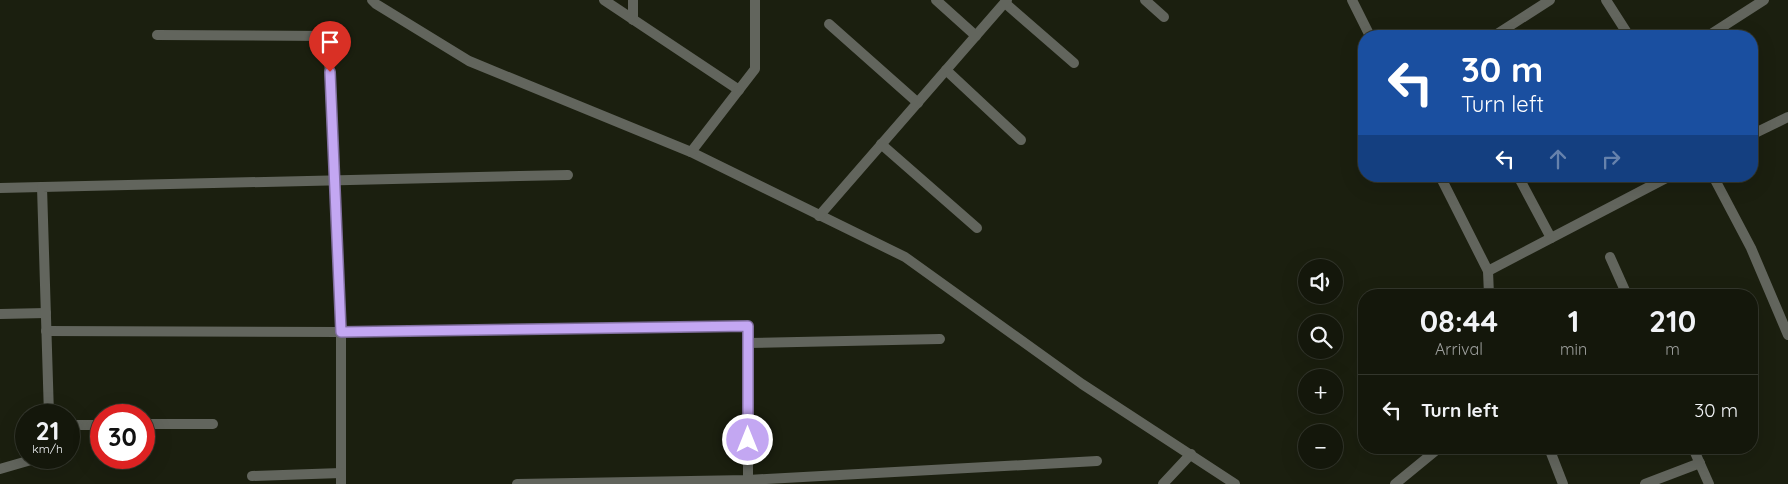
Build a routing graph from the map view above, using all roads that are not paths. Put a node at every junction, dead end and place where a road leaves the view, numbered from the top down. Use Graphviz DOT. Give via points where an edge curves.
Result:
graph roads {
  1 [pos="372,0"];
  2 [pos="604,0"];
  3 [pos="633,0"];
  4 [pos="755,0"];
  5 [pos="936,0"];
  6 [pos="1145,0"];
  7 [pos="1550,0"];
  8 [pos="1606,0"];
  9 [pos="1764,0"];
  10 [pos="1006,1"];
  11 [pos="1354,1"];
  12 [pos="1164,18"];
  13 [pos="634,20"];
  14 [pos="828,24"];
  15 [pos="1367,30"];
  16 [pos="1503,30"];
  17 [pos="1625,30"];
  18 [pos="1717,30"];
  19 [pos="157,35"];
  20 [pos="976,36"];
  21 [pos="1074,63"];
  22 [pos="946,70"];
  23 [pos="738,90"];
  24 [pos="918,103"];
  25 [pos="1788,117"];
  26 [pos="1758,132"];
  27 [pos="1021,140"];
  28 [pos="881,144"];
  29 [pos="691,152"];
  30 [pos="568,175"];
  31 [pos="334,180"];
  32 [pos="1443,182"];
  33 [pos="1521,182"];
  34 [pos="1658,182"];
  35 [pos="1716,182"];
  36 [pos="42,187"];
  37 [pos="0,188"];
  38 [pos="819,216"];
  39 [pos="977,228"];
  40 [pos="1551,238"];
  41 [pos="1610,257"];
  42 [pos="1488,271"];
  43 [pos="1489,289"];
  44 [pos="1624,289"];
  45 [pos="46,313"];
  46 [pos="0,314"];
  47 [pos="46,331"];
  48 [pos="341,332"];
  49 [pos="1788,335"];
  50 [pos="940,339"];
  51 [pos="748,343"];
  52 [pos="49,404"];
  53 [pos="155,424"];
  54 [pos="213,424"];
  55 [pos="1191,454"];
  56 [pos="1432,454"];
  57 [pos="1551,454"];
  58 [pos="1696,454"];
  59 [pos="1096,461"];
  60 [pos="1700,463"];
  61 [pos="15,465"];
  62 [pos="0,469"];
  63 [pos="252,476"];
  64 [pos="341,479"];
  65 [pos="748,482"];
  66 [pos="517,484"];
  67 [pos="1164,484"];
  68 [pos="1235,484"];
  69 [pos="1395,484"];
  70 [pos="1563,484"];
  71 [pos="1645,484"];
  72 [pos="1709,484"];
  1 -- 29 [label="street" via="469,60"];
  2 -- 13 [label="street"];
  3 -- 13 [label="street"];
  4 -- 23 [label="street" via="755,69"];
  5 -- 20 [label="street"];
  6 -- 12 [label="street"];
  7 -- 16 [label="street"];
  8 -- 17 [label="street"];
  9 -- 18 [label="street"];
  10 -- 20 [label="street"];
  10 -- 21 [label="street"];
  11 -- 15 [label="street"];
  13 -- 23 [label="street"];
  14 -- 24 [label="street"];
  19 -- 31 [label="street" via="328,36"];
  20 -- 22 [label="street"];
  22 -- 24 [label="street"];
  22 -- 27 [label="street"];
  23 -- 29 [label="street"];
  24 -- 28 [label="street"];
  25 -- 26 [label="street"];
  28 -- 38 [label="street"];
  28 -- 39 [label="street"];
  29 -- 38 [label="street"];
  30 -- 31 [label="street"];
  31 -- 36 [label="street"];
  31 -- 48 [label="street"];
  32 -- 42 [label="street"];
  33 -- 40 [label="street"];
  34 -- 40 [label="street"];
  35 -- 49 [label="street" via="1751,248"];
  36 -- 37 [label="street"];
  36 -- 45 [label="street"];
  38 -- 55 [label="street" via="905,257 1082,384"];
  40 -- 42 [label="street"];
  41 -- 44 [label="street"];
  42 -- 43 [label="street"];
  45 -- 46 [label="street"];
  45 -- 47 [label="street"];
  47 -- 48 [label="street"];
  47 -- 52 [label="street"];
  48 -- 51 [label="street" via="748,326"];
  48 -- 64 [label="street"];
  50 -- 51 [label="street"];
  51 -- 65 [label="street"];
  53 -- 54 [label="street"];
  55 -- 67 [label="street"];
  55 -- 68 [label="street"];
  56 -- 69 [label="street"];
  57 -- 70 [label="street"];
  58 -- 60 [label="street"];
  59 -- 65 [label="street"];
  60 -- 71 [label="street"];
  60 -- 72 [label="street"];
  61 -- 62 [label="street"];
  63 -- 64 [label="street"];
  65 -- 66 [label="street"];
}
